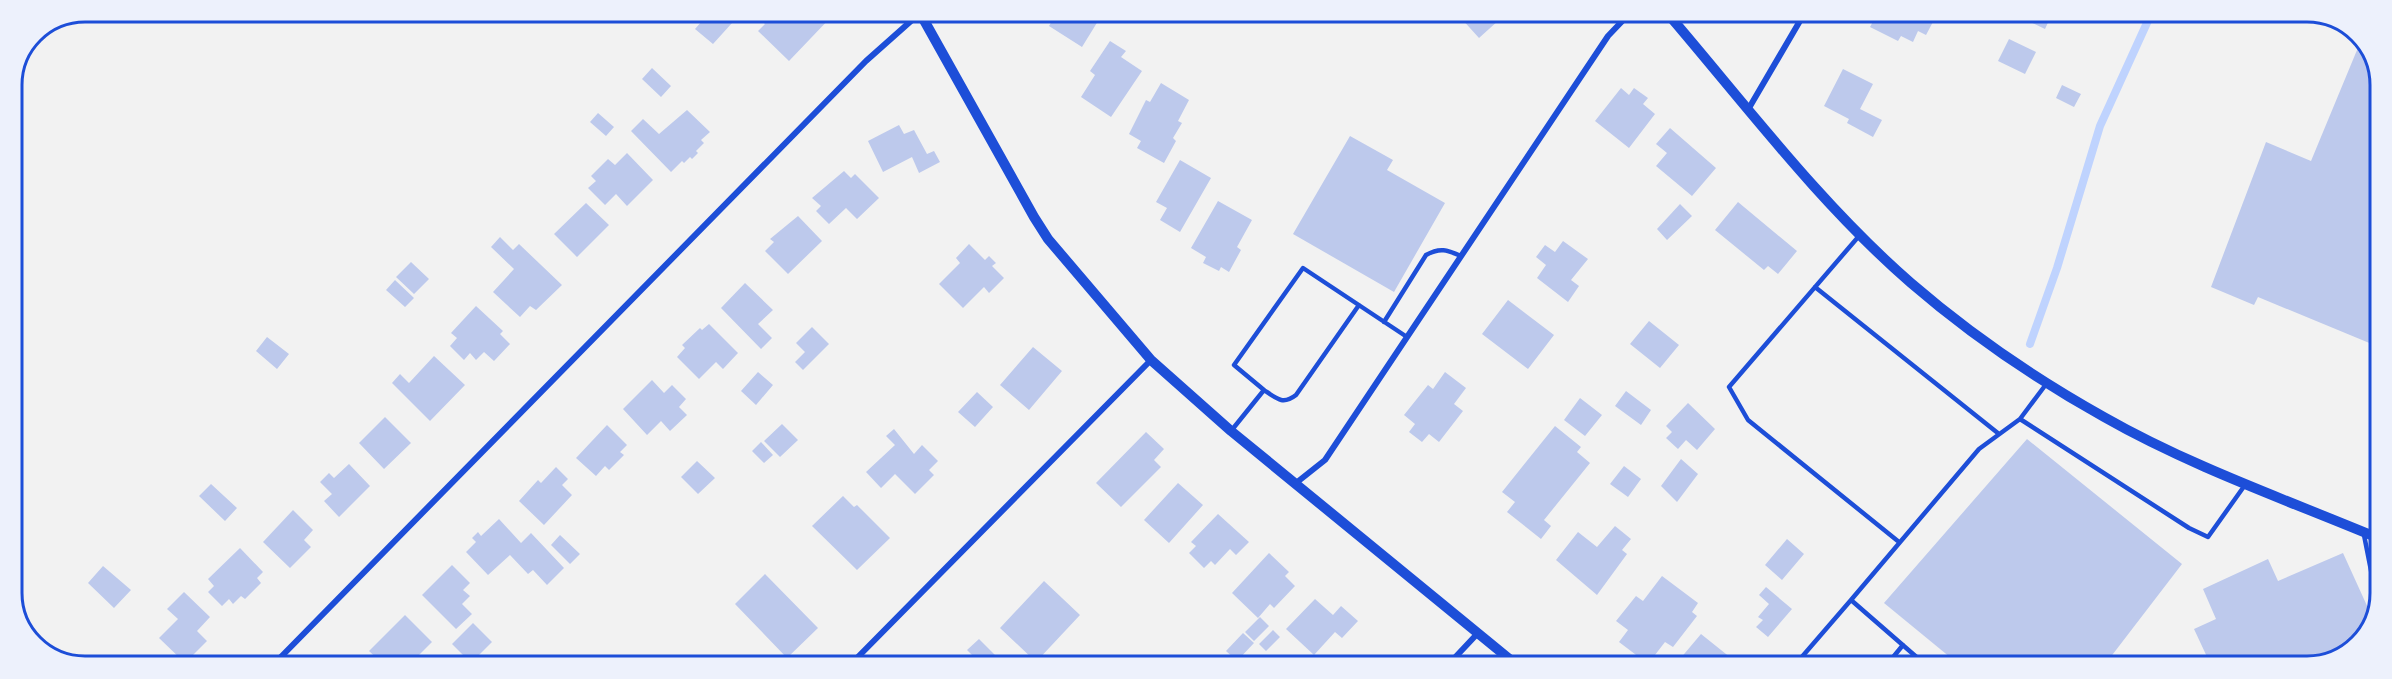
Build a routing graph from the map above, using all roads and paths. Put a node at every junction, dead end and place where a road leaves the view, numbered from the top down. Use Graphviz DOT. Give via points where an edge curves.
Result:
graph roads {
  1 [pos="910,22"];
  2 [pos="925,22"];
  3 [pos="1621,22"];
  4 [pos="1675,22"];
  5 [pos="1799,22"];
  6 [pos="1749,108"];
  7 [pos="1861,233"];
  8 [pos="1461,256"];
  9 [pos="1815,287"];
  10 [pos="1359,305"];
  11 [pos="1384,322"];
  12 [pos="1407,337"];
  13 [pos="1151,360"];
  14 [pos="2047,383"];
  15 [pos="1264,390"];
  16 [pos="2020,419"];
  17 [pos="1231,431"];
  18 [pos="1999,434"];
  19 [pos="1296,483"];
  20 [pos="2247,483"];
  21 [pos="2364,532"];
  22 [pos="2370,535"];
  23 [pos="1899,542"];
  24 [pos="2370,566"];
  25 [pos="1851,600"];
  26 [pos="1478,633"];
  27 [pos="1903,645"];
  28 [pos="282,656"];
  29 [pos="859,656"];
  30 [pos="1456,656"];
  31 [pos="1506,656"];
  32 [pos="1803,656"];
  33 [pos="1894,656"];
  34 [pos="1916,656"];
  1 -- 28 [label="street" via="866,60"];
  2 -- 13 [label="street" via="1048,238"];
  3 -- 8 [label="street" via="1608,36"];
  4 -- 6 [label="street"];
  5 -- 6 [label="street"];
  6 -- 7 [label="street" via="1820,192"];
  7 -- 9 [label="lane"];
  7 -- 14 [label="street" via="1910,282 1979,337"];
  8 -- 11 [label="lane" via="1446,249 1426,255"];
  8 -- 12 [label="street"];
  9 -- 18 [label="lane"];
  9 -- 23 [label="lane" via="1729,387 1748,420"];
  10 -- 11 [label="lane"];
  10 -- 15 [label="lane" via="1296,395 1279,401"];
  10 -- 15 [label="lane" via="1303,268 1234,365"];
  11 -- 12 [label="lane"];
  12 -- 19 [label="street" via="1325,460"];
  13 -- 17 [label="street"];
  13 -- 29 [label="street"];
  14 -- 16 [label="lane"];
  14 -- 20 [label="street" via="2168,449"];
  15 -- 17 [label="lane"];
  16 -- 18 [label="lane"];
  16 -- 20 [label="lane" via="2208,537"];
  17 -- 19 [label="street"];
  18 -- 23 [label="lane" via="1979,449"];
  19 -- 26 [label="street"];
  20 -- 21 [label="street"];
  21 -- 22 [label="street"];
  21 -- 24 [label="lane"];
  23 -- 25 [label="lane"];
  25 -- 27 [label="lane"];
  25 -- 32 [label="lane"];
  26 -- 30 [label="street"];
  26 -- 31 [label="street"];
  27 -- 33 [label="lane"];
  27 -- 34 [label="lane"];
}
